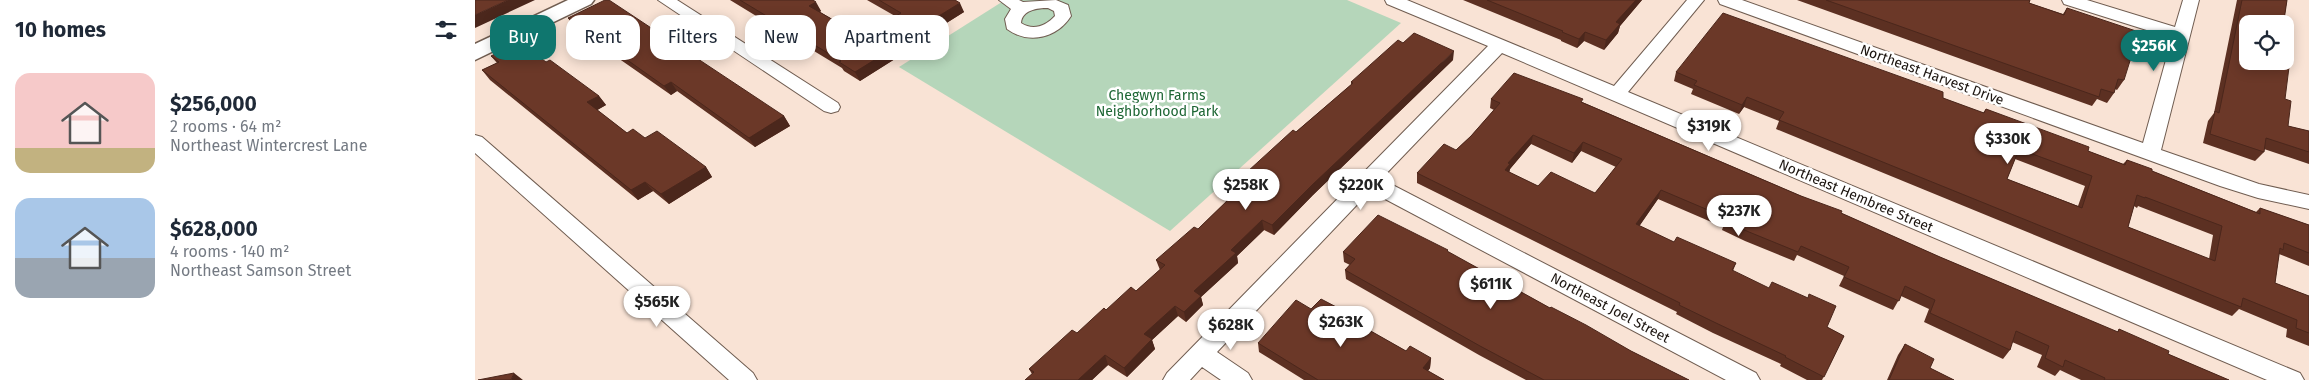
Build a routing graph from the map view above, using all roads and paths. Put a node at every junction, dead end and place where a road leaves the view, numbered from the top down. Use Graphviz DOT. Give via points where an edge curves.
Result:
graph roads {
  1 [pos="584,0"];
  2 [pos="666,0"];
  3 [pos="1007,0"];
  4 [pos="1393,0"];
  5 [pos="1697,0"];
  6 [pos="1726,0"];
  7 [pos="2070,0"];
  8 [pos="2191,0"];
  9 [pos="1022,8"];
  10 [pos="2181,35"];
  11 [pos="1499,45"];
  12 [pos="475,53"];
  13 [pos="1617,94"];
  14 [pos="831,106"];
  15 [pos="475,142"];
  16 [pos="2150,154"];
  17 [pos="1367,180"];
  18 [pos="2309,202"];
  19 [pos="1201,354"];
  20 [pos="745,380"];
  21 [pos="1175,380"];
  22 [pos="1240,380"];
  23 [pos="1748,380"];
  24 [pos="2292,380"];
  1 -- 12 [label="street"];
  2 -- 14 [label="street"];
  3 -- 9 [label="street"];
  4 -- 11 [label="street, Northeast Hembree Street"];
  5 -- 13 [label="street"];
  6 -- 16 [label="street, Northeast Harvest Drive"];
  7 -- 10 [label="street"];
  8 -- 10 [label="street"];
  10 -- 16 [label="street"];
  11 -- 13 [label="street, Northeast Hembree Street"];
  11 -- 17 [label="street"];
  13 -- 24 [label="street, Northeast Hembree Street"];
  15 -- 20 [label="street"];
  16 -- 18 [label="street, Northeast Harvest Drive" via="2258,191"];
  17 -- 19 [label="street"];
  17 -- 23 [label="street, Northeast Joel Street"];
  19 -- 21 [label="street"];
  19 -- 22 [label="street"];
}
